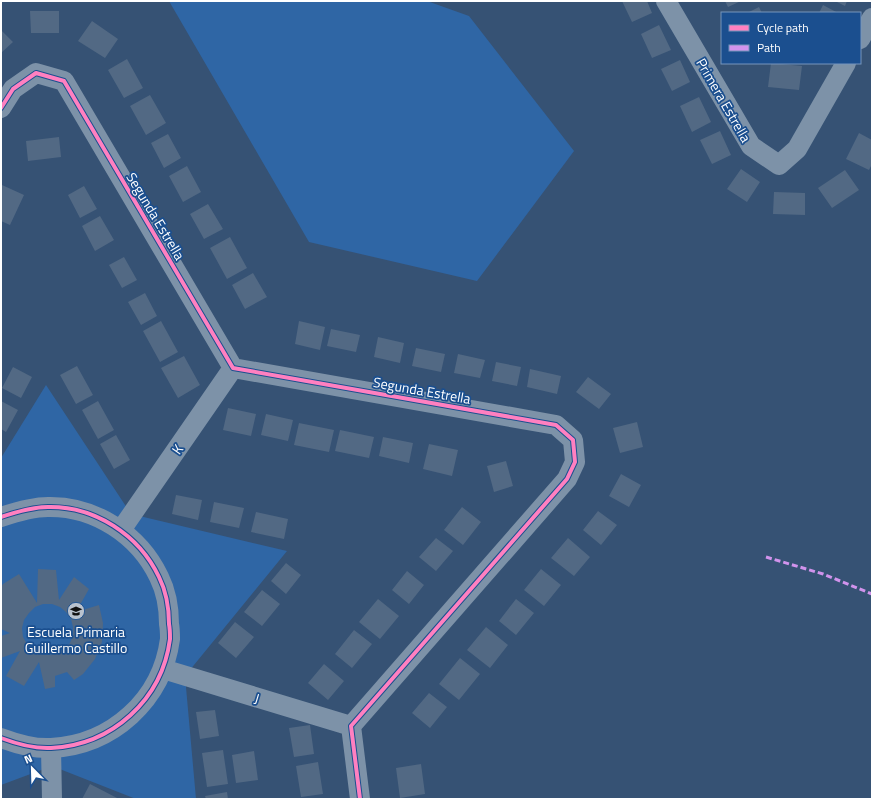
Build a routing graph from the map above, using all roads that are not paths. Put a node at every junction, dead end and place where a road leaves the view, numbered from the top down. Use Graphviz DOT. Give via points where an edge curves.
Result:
graph roads {
  1 [pos="666,1"];
  2 [pos="872,18"];
  3 [pos="861,37"];
  4 [pos="845,64"];
  5 [pos="1,108"];
  6 [pos="233,368"];
  7 [pos="1,517"];
  8 [pos="120,530"];
  9 [pos="163,669"];
  10 [pos="351,726"];
  11 [pos="1,738"];
  12 [pos="51,748"];
  13 [pos="52,799"];
  14 [pos="360,799"];
  1 -- 4 [label="street, Primera Estrella" via="751,146 779,165 797,149"];
  2 -- 3 [label="street"];
  5 -- 6 [label="street, Segunda Estrella" via="12,89 36,73 64,81"];
  6 -- 8 [label="street, K"];
  6 -- 10 [label="street, Segunda Estrella" via="556,425 573,440 575,462 567,479"];
  7 -- 8 [label="street" via="23,510 48,507 74,509 98,517"];
  8 -- 9 [label="street" via="143,551 160,578 167,600 170,639"];
  9 -- 10 [label="street, J"];
  9 -- 12 [label="street" via="145,701 119,726 87,742"];
  10 -- 14 [label="street"];
  11 -- 12 [label="street" via="26,746"];
  12 -- 13 [label="street"];
}
